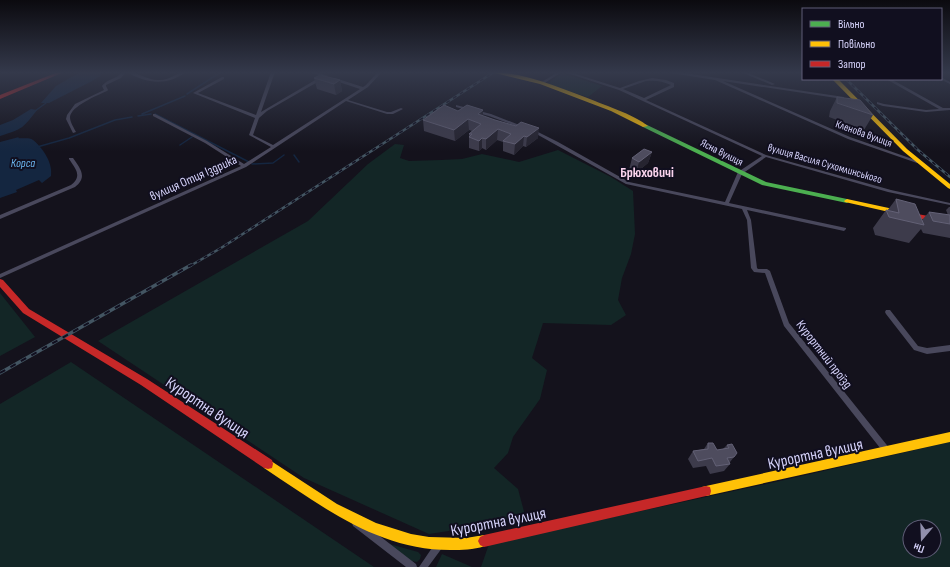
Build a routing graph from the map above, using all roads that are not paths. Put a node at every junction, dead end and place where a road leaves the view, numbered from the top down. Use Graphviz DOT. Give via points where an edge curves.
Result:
graph roads {
  1 [pos="89,98"];
  2 [pos="209,98"];
  3 [pos="264,98"];
  4 [pos="286,98"];
  5 [pos="583,98"];
  6 [pos="760,98"];
  7 [pos="845,98"];
  8 [pos="923,98"];
  9 [pos="645,99"];
  10 [pos="345,100"];
  11 [pos="855,100"];
  12 [pos="878,103"];
  13 [pos="457,106"];
  14 [pos="401,109"];
  15 [pos="950,109"];
  16 [pos="944,110"];
  17 [pos="950,113"];
  18 [pos="154,115"];
  19 [pos="257,117"];
  20 [pos="74,132"];
  21 [pos="274,147"];
  22 [pos="765,156"];
  23 [pos="71,159"];
  24 [pos="919,162"];
  25 [pos="244,166"];
  26 [pos="740,173"];
  27 [pos="950,186"];
  28 [pos="726,204"];
  29 [pos="950,204"];
  30 [pos="744,208"];
  31 [pos="0,217"];
  32 [pos="950,222"];
  33 [pos="844,229"];
  34 [pos="0,276"];
  35 [pos="0,282"];
  36 [pos="888,312"];
  37 [pos="950,348"];
  38 [pos="950,437"];
  39 [pos="888,452"];
  40 [pos="342,513"];
  41 [pos="439,546"];
  42 [pos="413,567"];
  43 [pos="423,567"];
  1 -- 20 [label="street" via="75,105 68,116"];
  2 -- 19 [label="street"];
  3 -- 19 [label="street"];
  4 -- 19 [label="street"];
  5 -- 26 [label="main road, Ясна вулиця" via="642,123"];
  6 -- 24 [label="street, Кленова вулиця" via="849,138"];
  7 -- 11 [label="street"];
  8 -- 16 [label="street"];
  9 -- 22 [label="street, вулиця Василя Сухомлинського"];
  10 -- 14 [label="street" via="387,113"];
  10 -- 21 [label="street, вулиця Отця Іздрика"];
  11 -- 24 [label="main road"];
  12 -- 16 [label="street" via="918,110"];
  13 -- 28 [label="street" via="502,118 546,137 628,183"];
  15 -- 16 [label="street"];
  16 -- 17 [label="street"];
  18 -- 25 [label="street" via="206,142"];
  19 -- 21 [label="street" via="252,135"];
  21 -- 25 [label="street, вулиця Отця Іздрика"];
  22 -- 26 [label="street"];
  22 -- 29 [label="street, вулиця Василя Сухомлинського" via="883,189"];
  23 -- 31 [label="street" via="80,176 77,183"];
  24 -- 27 [label="main road"];
  25 -- 34 [label="street, вулиця Отця Іздрика"];
  26 -- 28 [label="street"];
  26 -- 32 [label="main road, Ясна вулиця" via="764,184"];
  28 -- 30 [label="street"];
  30 -- 33 [label="street"];
  30 -- 39 [label="street, Курортний проїзд" via="750,220 756,271 767,271 786,324"];
  35 -- 40 [label="main road, Курортна вулиця" via="26,311 144,382"];
  36 -- 37 [label="street" via="916,348 927,351"];
  38 -- 39 [label="main road, Курортна вулиця"];
  39 -- 41 [label="main road, Курортна вулиця" via="477,542"];
  40 -- 41 [label="main road, Курортна вулиця" via="360,522"];
  40 -- 42 [label="street"];
  41 -- 43 [label="street"];
}
